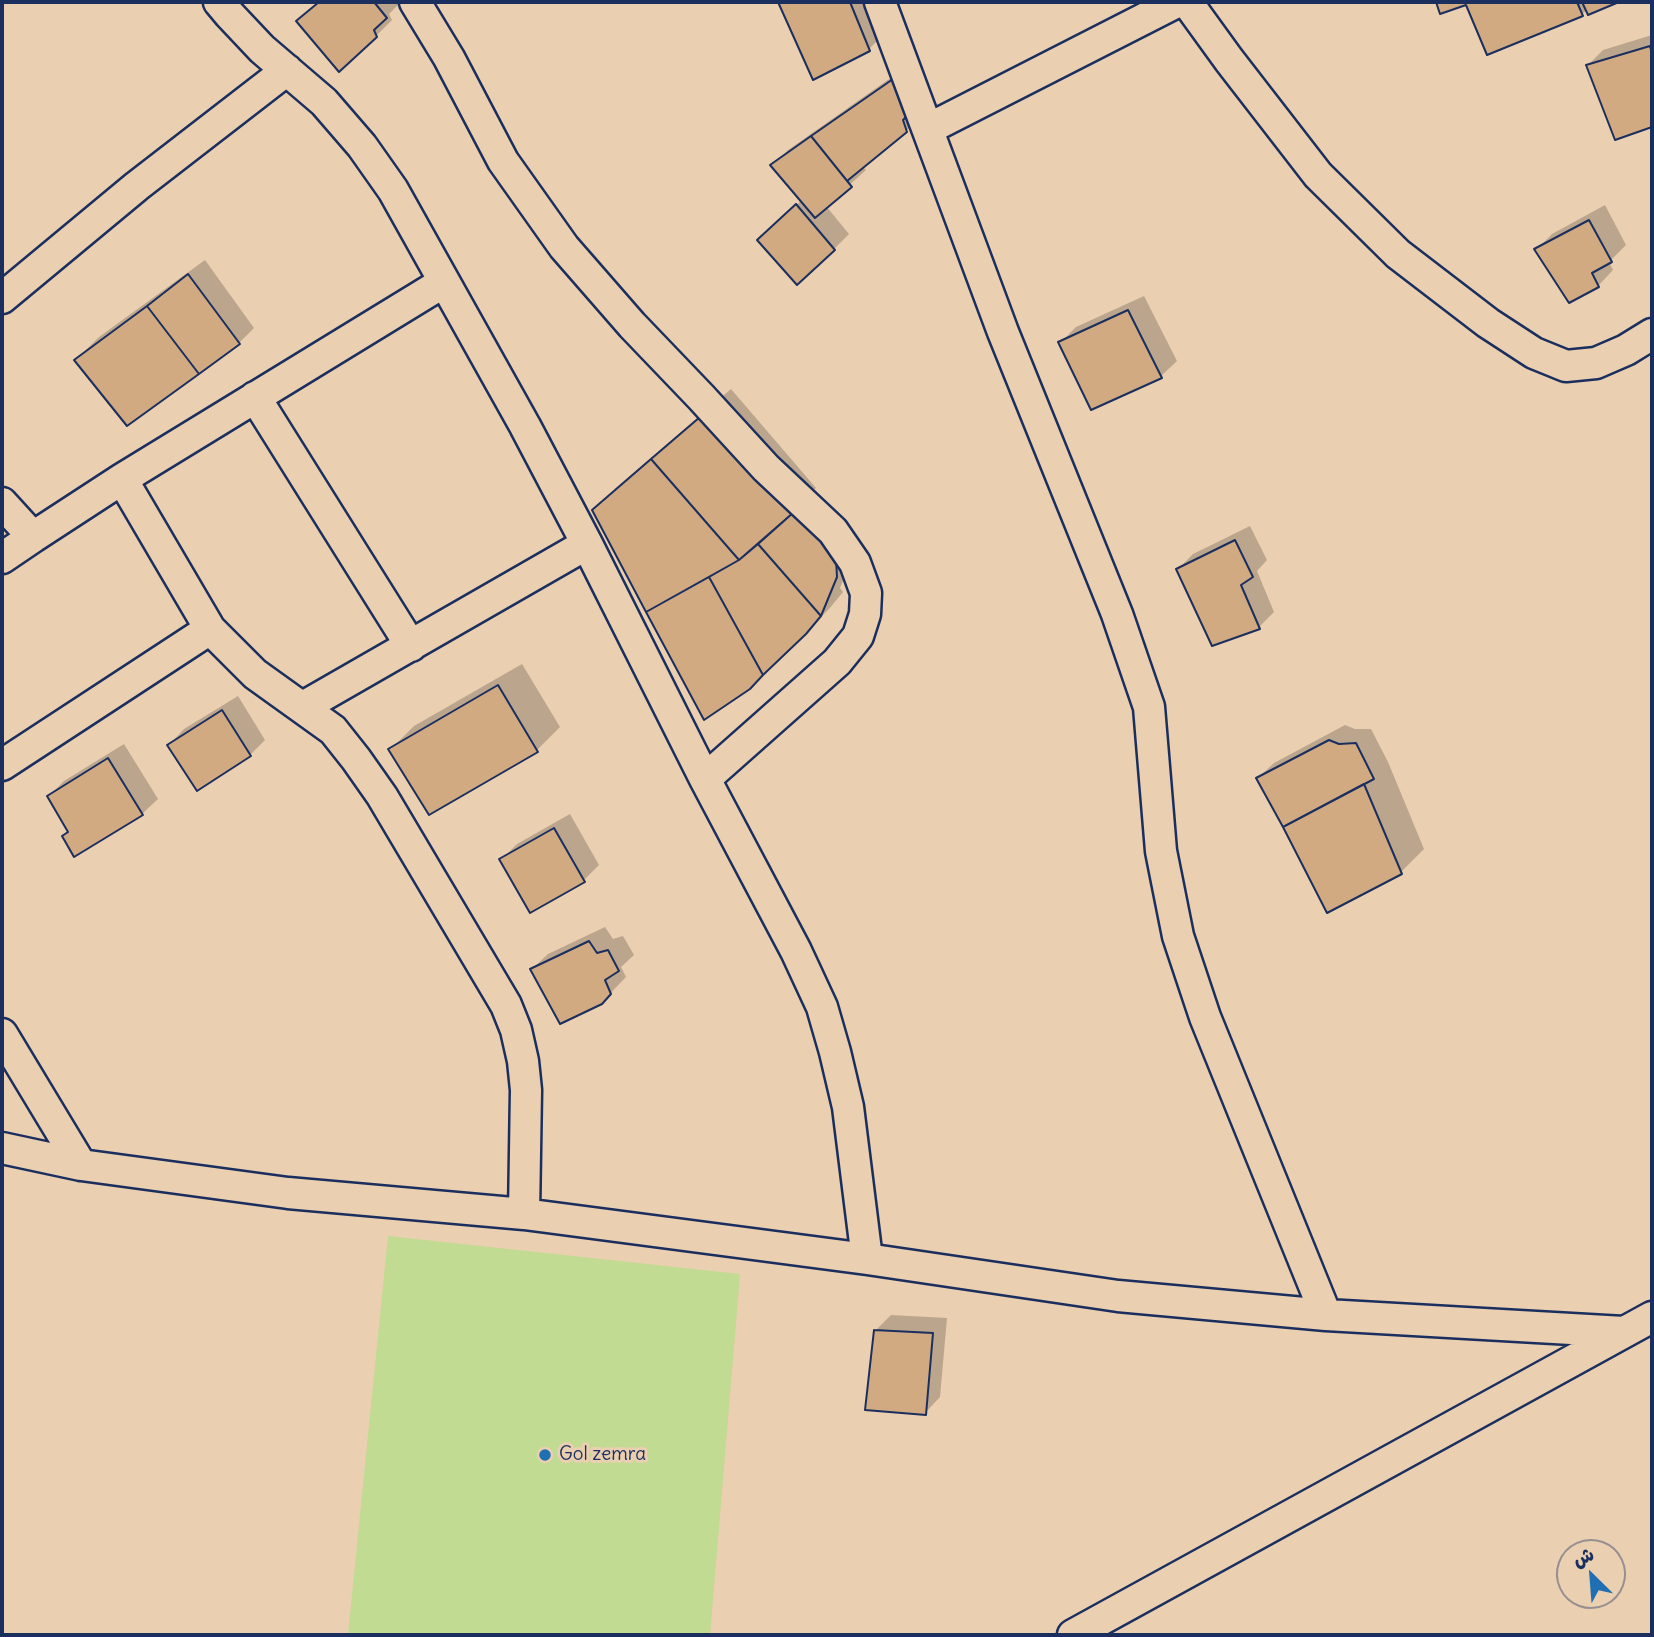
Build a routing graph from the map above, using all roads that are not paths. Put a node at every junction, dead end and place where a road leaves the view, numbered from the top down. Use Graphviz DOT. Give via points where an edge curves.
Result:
graph roads {
  1 [pos="219,2"];
  2 [pos="415,2"];
  3 [pos="880,2"];
  4 [pos="1177,2"];
  5 [pos="1187,2"];
  6 [pos="287,70"];
  7 [pos="928,129"];
  8 [pos="444,282"];
  9 [pos="2,298"];
  10 [pos="1652,334"];
  11 [pos="255,397"];
  12 [pos="122,479"];
  13 [pos="2,503"];
  14 [pos="33,537"];
  15 [pos="587,544"];
  16 [pos="2,558"];
  17 [pos="211,629"];
  18 [pos="411,646"];
  19 [pos="303,708"];
  20 [pos="2,765"];
  21 [pos="705,779"];
  22 [pos="2,1034"];
  23 [pos="2,1148"];
  24 [pos="81,1165"];
  25 [pos="524,1214"];
  26 [pos="867,1259"];
  27 [pos="1326,1315"];
  28 [pos="1652,1317"];
  29 [pos="1624,1332"];
  30 [pos="1073,1635"];
  1 -- 6 [label="street"];
  2 -- 21 [label="street" via="503,161 564,247 766,468 832,531 855,563 866,593 858,636 837,662"];
  3 -- 7 [label="street"];
  4 -- 7 [label="street"];
  5 -- 10 [label="street" via="1318,175 1398,254 1488,323 1534,353 1566,366 1596,363"];
  6 -- 8 [label="street" via="324,102 362,146 393,190"];
  6 -- 9 [label="street"];
  7 -- 27 [label="street" via="1149,707 1161,851 1178,936 1205,1017"];
  8 -- 11 [label="street"];
  8 -- 15 [label="street"];
  11 -- 12 [label="street"];
  11 -- 18 [label="street"];
  12 -- 14 [label="street"];
  12 -- 17 [label="street"];
  13 -- 14 [label="street"];
  14 -- 16 [label="street"];
  15 -- 18 [label="street"];
  15 -- 21 [label="street"];
  17 -- 19 [label="street" via="254,674"];
  17 -- 20 [label="street"];
  18 -- 19 [label="street"];
  19 -- 25 [label="street" via="333,730 382,796 506,1005 516,1030 526,1090"];
  21 -- 26 [label="street" via="822,1007 849,1107"];
  22 -- 24 [label="street"];
  23 -- 24 [label="street"];
  24 -- 25 [label="street" via="288,1193"];
  25 -- 26 [label="street"];
  26 -- 27 [label="street" via="1118,1296"];
  27 -- 29 [label="street"];
  28 -- 29 [label="street"];
  29 -- 30 [label="street"];
}
